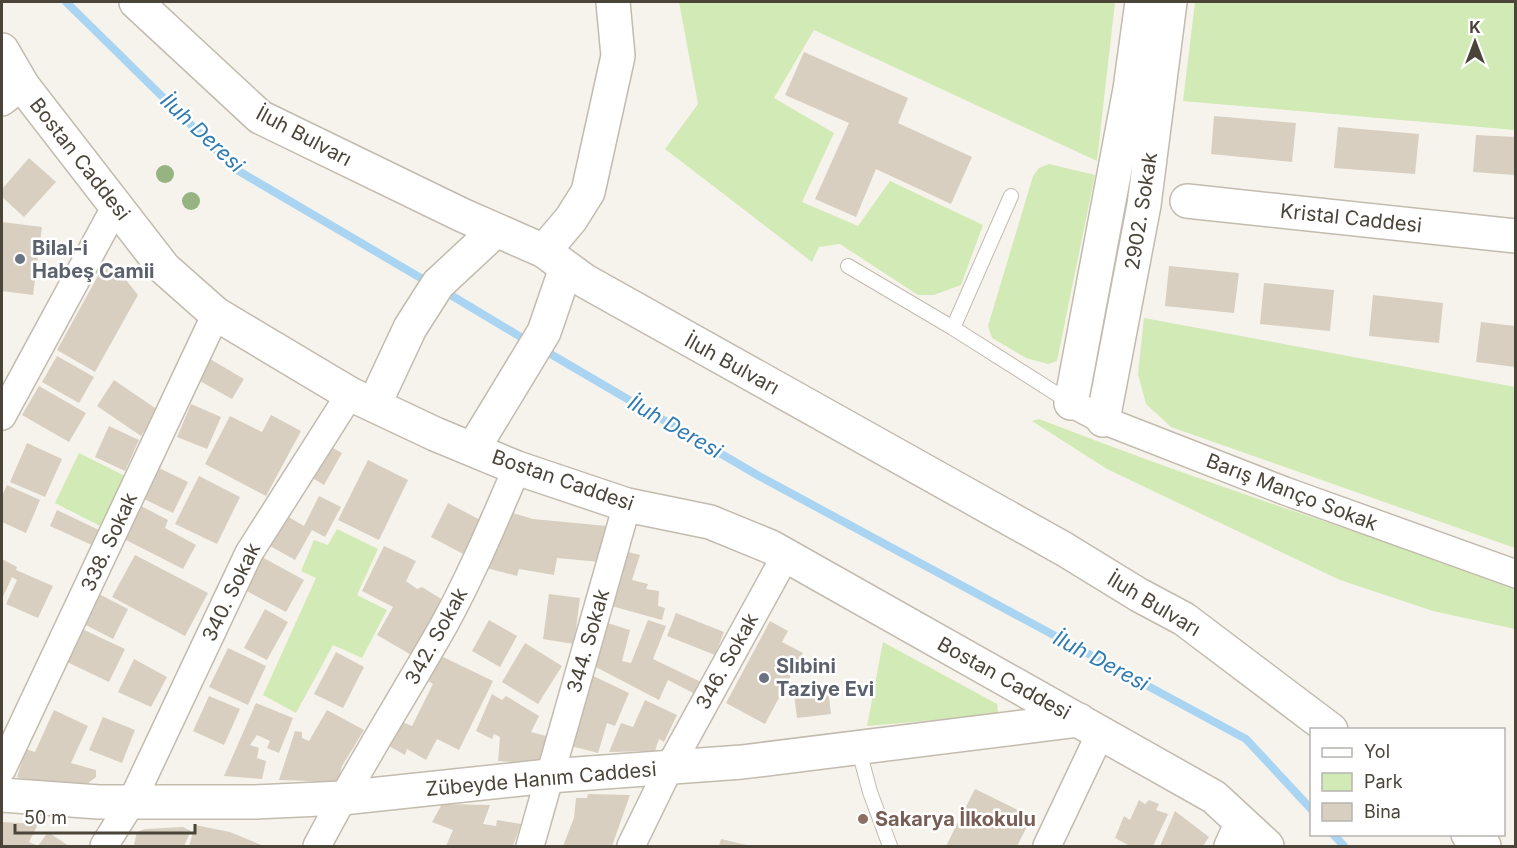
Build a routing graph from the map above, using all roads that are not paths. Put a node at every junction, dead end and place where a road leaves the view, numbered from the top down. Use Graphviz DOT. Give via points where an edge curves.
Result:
graph roads {
  1 [pos="136,2"];
  2 [pos="613,2"];
  3 [pos="1142,2"];
  4 [pos="1170,2"];
  5 [pos="2,50"];
  6 [pos="12,94"];
  7 [pos="1011,196"];
  8 [pos="1187,201"];
  9 [pos="116,206"];
  10 [pos="496,230"];
  11 [pos="1515,236"];
  12 [pos="555,260"];
  13 [pos="849,266"];
  14 [pos="216,314"];
  15 [pos="953,328"];
  16 [pos="362,400"];
  17 [pos="1071,403"];
  18 [pos="2,416"];
  19 [pos="1104,420"];
  20 [pos="473,449"];
  21 [pos="517,468"];
  22 [pos="627,505"];
  23 [pos="786,555"];
  24 [pos="1515,574"];
  25 [pos="1090,726"];
  26 [pos="1330,728"];
  27 [pos="858,747"];
  28 [pos="669,768"];
  29 [pos="2,769"];
  30 [pos="549,776"];
  31 [pos="2,795"];
  32 [pos="342,798"];
  33 [pos="132,801"];
  34 [pos="1234,833"];
  35 [pos="1471,836"];
  36 [pos="104,846"];
  37 [pos="317,846"];
  38 [pos="530,846"];
  39 [pos="631,846"];
  40 [pos="890,846"];
  41 [pos="1047,846"];
  42 [pos="1267,846"];
  43 [pos="1484,846"];
  1 -- 10 [label="street, İluh Bulvarı" via="260,117"];
  2 -- 12 [label="street" via="618,56 588,192 571,219"];
  3 -- 17 [label="street, 2902. Sokak" via="1130,89"];
  4 -- 19 [label="street, 2902. Sokak" via="1144,205"];
  5 -- 6 [label="street, Bostan Caddesi"];
  6 -- 9 [label="street, Bostan Caddesi"];
  7 -- 15 [label="lane"];
  8 -- 11 [label="street, Kristal Caddesi"];
  9 -- 14 [label="street, Bostan Caddesi" via="164,268"];
  9 -- 18 [label="street"];
  10 -- 12 [label="street, İluh Bulvarı"];
  10 -- 16 [label="street" via="438,284"];
  12 -- 20 [label="street" via="544,332"];
  12 -- 26 [label="street, İluh Bulvarı" via="595,287 1184,619"];
  13 -- 15 [label="lane"];
  14 -- 16 [label="street, Bostan Caddesi"];
  14 -- 29 [label="street, 338. Sokak"];
  15 -- 17 [label="lane"];
  16 -- 20 [label="street, Bostan Caddesi"];
  16 -- 33 [label="street, 340. Sokak" via="249,553"];
  17 -- 19 [label="street, Barış Manço Sokak"];
  19 -- 24 [label="street, Barış Manço Sokak"];
  20 -- 21 [label="street, Bostan Caddesi"];
  21 -- 22 [label="street, Bostan Caddesi"];
  21 -- 32 [label="street, 342. Sokak" via="486,542 445,623"];
  22 -- 23 [label="street, Bostan Caddesi" via="710,522"];
  22 -- 30 [label="street, 344. Sokak"];
  23 -- 25 [label="street, Bostan Caddesi"];
  23 -- 28 [label="street, 346. Sokak"];
  25 -- 27 [label="street, Zübeyde Hanım Caddesi"];
  25 -- 34 [label="street, Bostan Caddesi" via="1214,797"];
  25 -- 41 [label="street"];
  27 -- 28 [label="street, Zübeyde Hanım Caddesi"];
  27 -- 40 [label="lane"];
  28 -- 30 [label="street, Zübeyde Hanım Caddesi"];
  28 -- 39 [label="street, 346. Sokak"];
  30 -- 32 [label="street, Zübeyde Hanım Caddesi"];
  30 -- 38 [label="street, 344. Sokak"];
  31 -- 33 [label="street, Zübeyde Hanım Caddesi"];
  32 -- 33 [label="street, Zübeyde Hanım Caddesi"];
  32 -- 37 [label="street, 342. Sokak"];
  33 -- 36 [label="street, 340. Sokak"];
  34 -- 42 [label="street, Bostan Caddesi"];
  35 -- 43 [label="street"];
}
